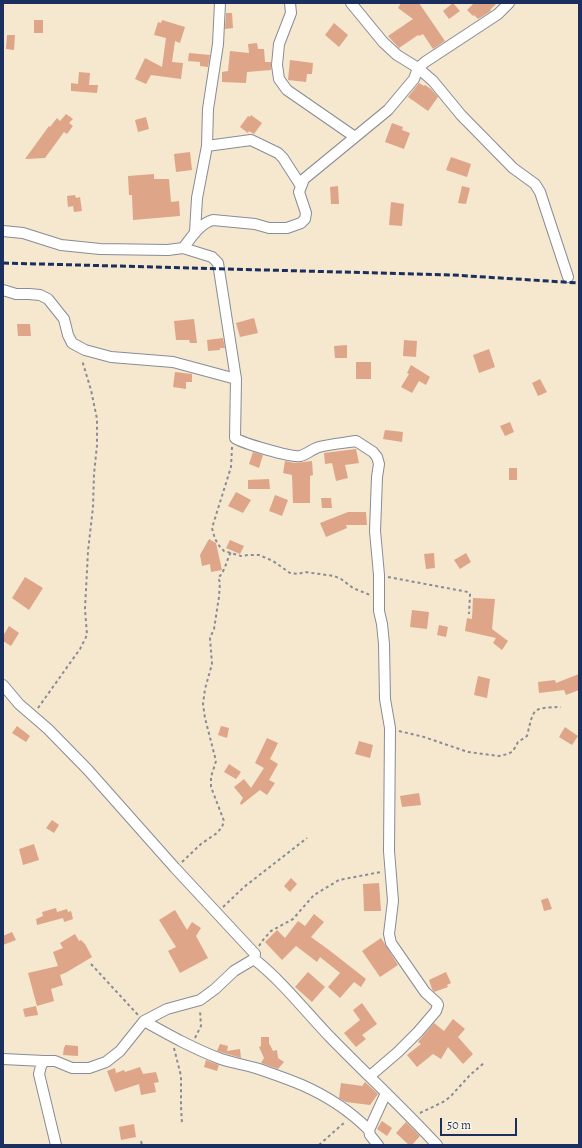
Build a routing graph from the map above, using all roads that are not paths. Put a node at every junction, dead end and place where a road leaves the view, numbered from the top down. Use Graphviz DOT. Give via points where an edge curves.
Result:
graph roads {
  1 [pos="220,3"];
  2 [pos="290,3"];
  3 [pos="351,3"];
  4 [pos="509,3"];
  5 [pos="418,68"];
  6 [pos="355,137"];
  7 [pos="207,146"];
  8 [pos="301,186"];
  9 [pos="3,232"];
  10 [pos="195,232"];
  11 [pos="183,248"];
  12 [pos="568,277"];
  13 [pos="3,290"];
  14 [pos="236,379"];
  15 [pos="3,685"];
  16 [pos="255,956"];
  17 [pos="144,1021"];
  18 [pos="3,1058"];
  19 [pos="44,1061"];
  20 [pos="370,1076"];
  21 [pos="386,1093"];
  22 [pos="370,1130"];
  23 [pos="56,1145"];
  24 [pos="378,1145"];
  25 [pos="437,1145"];
  1 -- 7 [label="street" via="218,44 208,109"];
  2 -- 6 [label="street" via="290,13 279,44 279,79 287,90"];
  3 -- 5 [label="street" via="397,55"];
  4 -- 5 [label="street" via="498,14"];
  5 -- 6 [label="street" via="414,79 388,110"];
  5 -- 12 [label="street" via="440,88 513,168 535,184 540,192"];
  6 -- 8 [label="street" via="304,179"];
  7 -- 8 [label="street" via="251,140 278,153"];
  7 -- 10 [label="street" via="197,198"];
  8 -- 10 [label="street" via="299,192 306,213 301,223 287,228 269,228 213,220 207,221"];
  9 -- 11 [label="street" via="22,233 61,245 100,249"];
  10 -- 11 [label="street"];
  11 -- 14 [label="street" via="212,257 218,263"];
  13 -- 14 [label="street" via="16,294 40,295 48,299 64,319 72,343 85,350 111,357 173,362"];
  14 -- 20 [label="street" via="235,438 239,441 299,457 318,447 356,441 372,452 379,464 375,531 379,611 384,644 385,700 390,728 388,851 393,901 388,930 391,943 425,992 438,1005 418,1032"];
  15 -- 16 [label="street" via="19,704 88,770"];
  16 -- 17 [label="street" via="200,1000 167,1009"];
  16 -- 20 [label="street"];
  17 -- 19 [label="street" via="120,1051 106,1062 89,1068 72,1068 55,1061"];
  17 -- 22 [label="street" via="169,1036 229,1062 302,1085 332,1101"];
  18 -- 19 [label="street"];
  19 -- 23 [label="street" via="39,1074"];
  20 -- 21 [label="street"];
  21 -- 22 [label="street"];
  21 -- 25 [label="street"];
  22 -- 24 [label="street" via="370,1135"];
}
